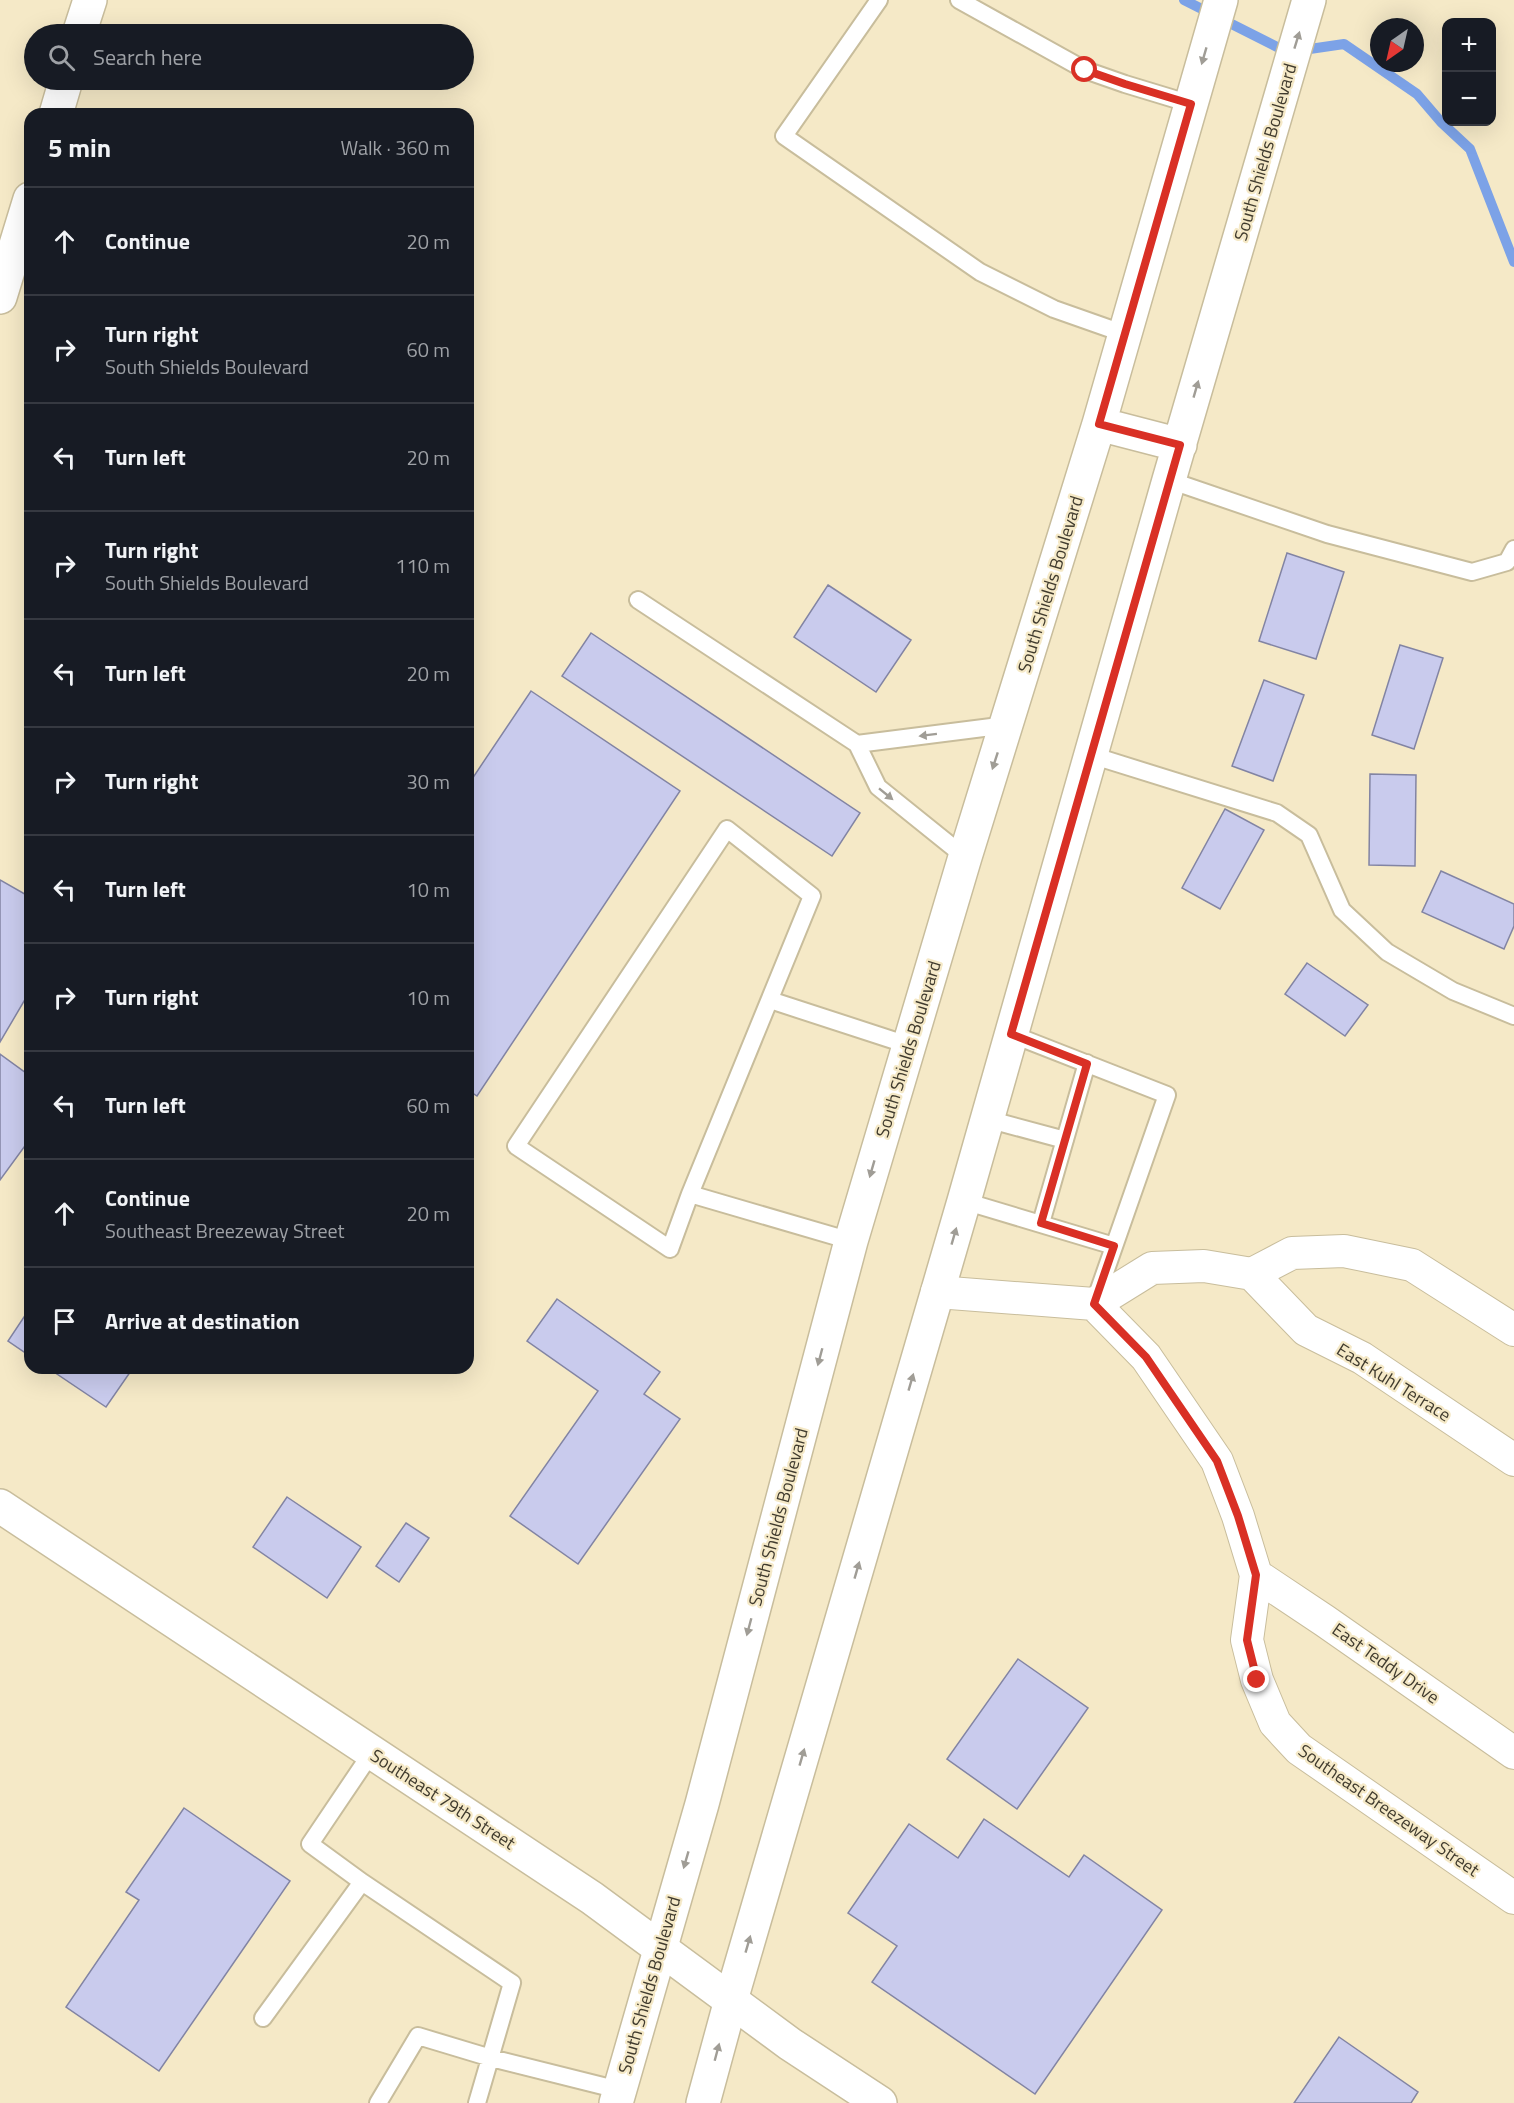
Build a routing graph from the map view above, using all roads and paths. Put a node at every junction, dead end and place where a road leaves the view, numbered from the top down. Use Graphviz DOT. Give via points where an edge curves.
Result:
graph roads {
  1 [pos="90,0"];
  2 [pos="879,0"];
  3 [pos="959,0"];
  4 [pos="1221,0"];
  5 [pos="1309,0"];
  6 [pos="82,24"];
  7 [pos="63,90"];
  8 [pos="1191,104"];
  9 [pos="58,108"];
  10 [pos="24,219"];
  11 [pos="0,297"];
  12 [pos="1125,334"];
  13 [pos="1099,424"];
  14 [pos="1180,445"];
  15 [pos="1169,480"];
  16 [pos="1514,549"];
  17 [pos="638,600"];
  18 [pos="1007,725"];
  19 [pos="857,744"];
  20 [pos="1091,755"];
  21 [pos="965,857"];
  22 [pos="770,1000"];
  23 [pos="1514,1016"];
  24 [pos="1011,1034"];
  25 [pos="909,1045"];
  26 [pos="1087,1064"];
  27 [pos="987,1119"];
  28 [pos="1065,1140"];
  29 [pos="690,1194"];
  30 [pos="964,1201"];
  31 [pos="1041,1223"];
  32 [pos="851,1240"];
  33 [pos="1114,1246"];
  34 [pos="1252,1274"];
  35 [pos="938,1292"];
  36 [pos="1094,1304"];
  37 [pos="1514,1330"];
  38 [pos="1514,1460"];
  39 [pos="0,1506"];
  40 [pos="1256,1575"];
  41 [pos="372,1752"];
  42 [pos="1514,1753"];
  43 [pos="362,1882"];
  44 [pos="1514,1898"];
  45 [pos="660,1948"];
  46 [pos="731,2000"];
  47 [pos="263,2018"];
  48 [pos="491,2058"];
  49 [pos="617,2096"];
  50 [pos="868,2100"];
  51 [pos="378,2103"];
  52 [pos="477,2103"];
  53 [pos="703,2103"];
  1 -- 6 [label="main road"];
  2 -- 12 [label="lane" via="784,136 980,272 1054,309"];
  3 -- 8 [label="lane" via="1085,70"];
  4 -- 8 [label="main road, South Shields Boulevard, one-way"];
  14 -- 5 [label="main road, South Shields Boulevard, one-way"];
  7 -- 9 [label="main road"];
  8 -- 12 [label="main road, South Shields Boulevard"];
  10 -- 11 [label="main road"];
  12 -- 13 [label="main road, South Shields Boulevard"];
  13 -- 14 [label="main road"];
  13 -- 18 [label="main road, South Shields Boulevard"];
  14 -- 15 [label="main road, South Shields Boulevard"];
  15 -- 16 [label="lane" via="1327,534 1472,572 1506,562"];
  15 -- 20 [label="main road, South Shields Boulevard"];
  17 -- 19 [label="lane"];
  18 -- 19 [label="lane, one-way"];
  18 -- 21 [label="main road, South Shields Boulevard, one-way"];
  19 -- 21 [label="lane, one-way" via="878,787"];
  20 -- 23 [label="lane" via="1277,813 1309,835 1342,910 1387,952 1453,991"];
  20 -- 24 [label="main road, South Shields Boulevard"];
  21 -- 25 [label="main road, South Shields Boulevard"];
  22 -- 25 [label="lane"];
  22 -- 29 [label="lane"];
  22 -- 29 [label="lane" via="812,896 727,829 516,1146 670,1248"];
  24 -- 26 [label="lane"];
  24 -- 27 [label="main road, South Shields Boulevard"];
  25 -- 32 [label="main road, South Shields Boulevard, one-way"];
  26 -- 28 [label="lane"];
  26 -- 33 [label="lane" via="1167,1095"];
  27 -- 28 [label="lane"];
  27 -- 30 [label="main road, South Shields Boulevard"];
  28 -- 31 [label="lane"];
  29 -- 32 [label="lane"];
  30 -- 31 [label="lane"];
  35 -- 30 [label="main road, South Shields Boulevard, one-way"];
  31 -- 33 [label="lane"];
  32 -- 45 [label="main road, South Shields Boulevard, one-way"];
  33 -- 36 [label="lane"];
  34 -- 36 [label="street" via="1204,1266 1152,1268"];
  34 -- 37 [label="street" via="1292,1253 1344,1251 1412,1265"];
  34 -- 38 [label="street, East Kuhl Terrace" via="1305,1330 1362,1358"];
  35 -- 36 [label="street"];
  46 -- 35 [label="main road, South Shields Boulevard, one-way"];
  36 -- 40 [label="street" via="1146,1357 1217,1461"];
  39 -- 41 [label="main road, Southeast 79th Street"];
  40 -- 42 [label="street, East Teddy Drive"];
  40 -- 44 [label="street, Southeast Breezeway Street" via="1247,1640 1257,1680 1275,1723 1299,1749"];
  41 -- 43 [label="lane" via="310,1844"];
  41 -- 45 [label="main road, Southeast 79th Street" via="592,1898"];
  43 -- 47 [label="lane"];
  43 -- 48 [label="lane" via="512,1983"];
  45 -- 46 [label="main road, Southeast 79th Street"];
  45 -- 49 [label="main road, South Shields Boulevard"];
  46 -- 50 [label="main road, Southeast 79th Street"];
  53 -- 46 [label="main road, South Shields Boulevard, one-way"];
  48 -- 49 [label="lane"];
  48 -- 51 [label="lane" via="418,2036"];
  48 -- 52 [label="lane"];
}
